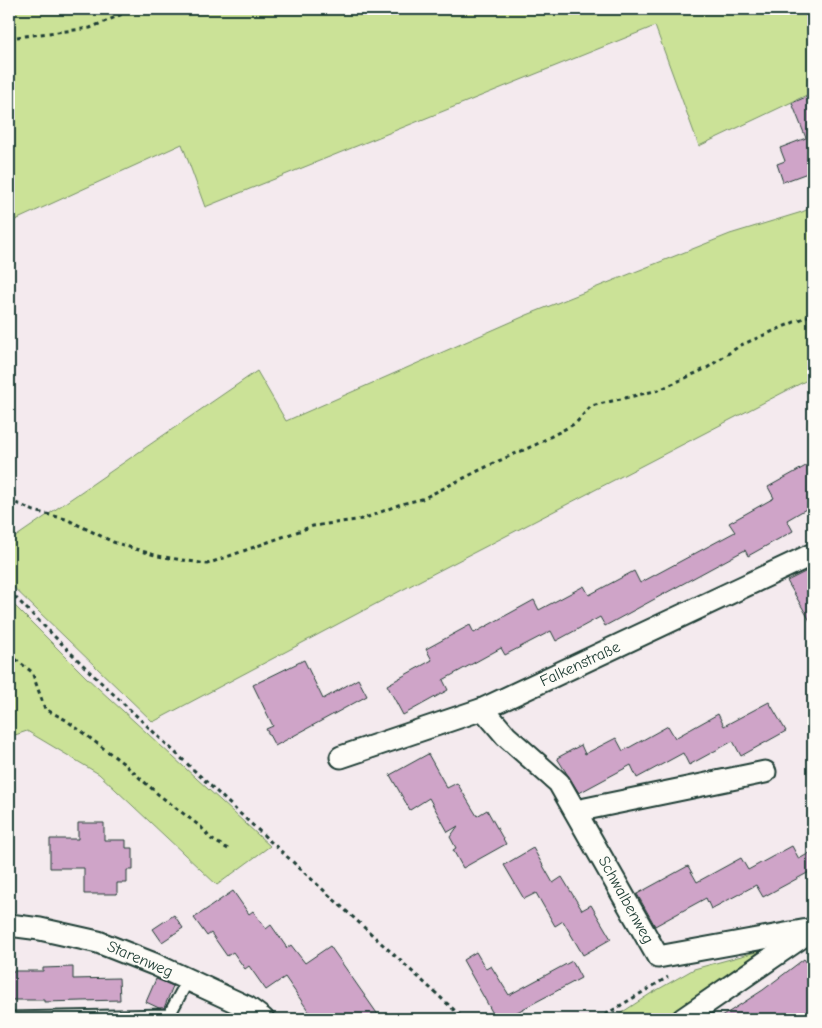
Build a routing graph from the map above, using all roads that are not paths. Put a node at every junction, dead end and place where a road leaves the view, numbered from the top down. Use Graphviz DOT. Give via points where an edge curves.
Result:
graph roads {
  1 [pos="813,554"];
  2 [pos="483,709"];
  3 [pos="341,758"];
  4 [pos="765,772"];
  5 [pos="576,810"];
  6 [pos="9,925"];
  7 [pos="813,929"];
  8 [pos="188,980"];
  9 [pos="9,1018"];
  10 [pos="263,1019"];
  11 [pos="684,1019"];
  1 -- 2 [label="street, Falkenstraße"];
  2 -- 3 [label="street, Falkenstraße"];
  2 -- 5 [label="street, Schwalbenweg" via="506,736 560,783"];
  4 -- 5 [label="street"];
  5 -- 7 [label="street, Schwalbenweg" via="658,957"];
  6 -- 8 [label="street, Starenweg" via="98,942"];
  7 -- 11 [label="street"];
  8 -- 9 [label="lane" via="169,1015"];
  8 -- 10 [label="street, Starenweg" via="247,1007"];
}
